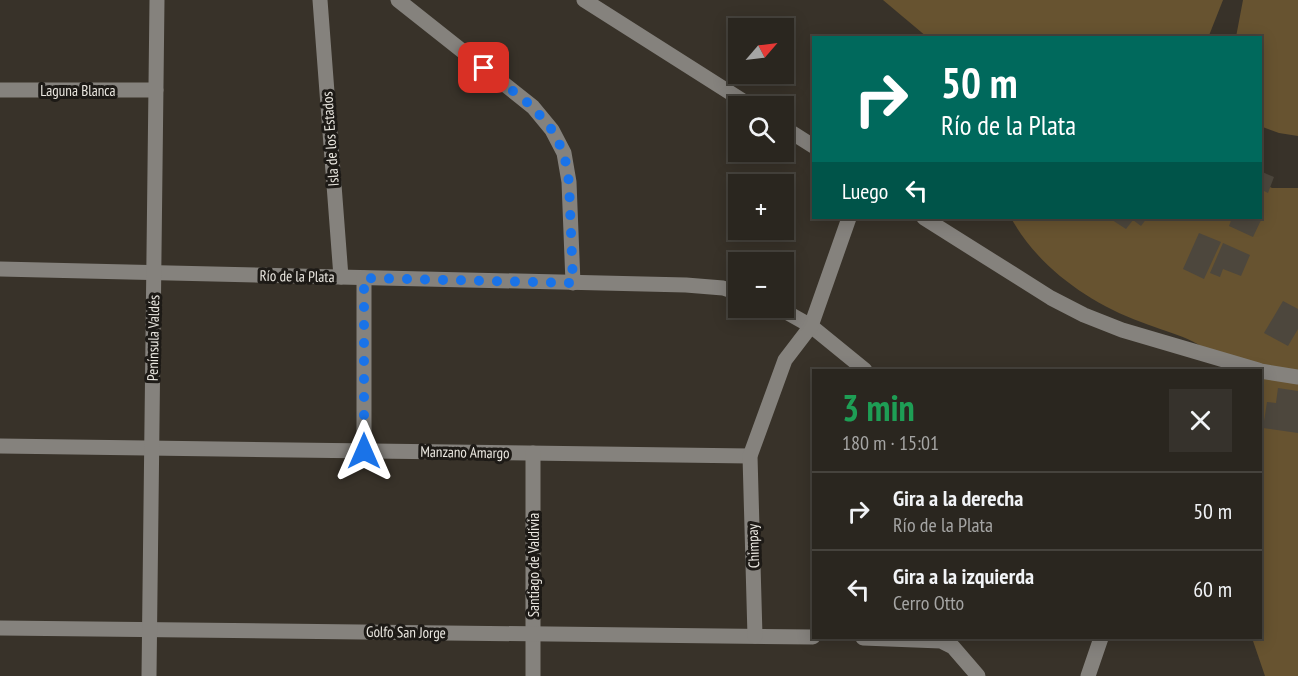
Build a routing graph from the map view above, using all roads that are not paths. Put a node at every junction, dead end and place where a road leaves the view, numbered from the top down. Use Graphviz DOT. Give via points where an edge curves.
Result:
graph roads {
  1 [pos="157,0"];
  2 [pos="320,0"];
  3 [pos="398,0"];
  4 [pos="584,0"];
  5 [pos="0,90"];
  6 [pos="156,90"];
  7 [pos="735,96"];
  8 [pos="794,134"];
  9 [pos="812,146"];
  10 [pos="849,219"];
  11 [pos="926,219"];
  12 [pos="0,269"];
  13 [pos="154,273"];
  14 [pos="341,277"];
  15 [pos="364,278"];
  16 [pos="573,283"];
  17 [pos="728,290"];
  18 [pos="794,316"];
  19 [pos="811,326"];
  20 [pos="1214,364"];
  21 [pos="864,369"];
  22 [pos="1246,369"];
  23 [pos="1262,371"];
  24 [pos="1298,377"];
  25 [pos="0,446"];
  26 [pos="152,448"];
  27 [pos="364,451"];
  28 [pos="532,453"];
  29 [pos="750,456"];
  30 [pos="0,628"];
  31 [pos="150,630"];
  32 [pos="533,634"];
  33 [pos="755,636"];
  34 [pos="812,637"];
  35 [pos="889,639"];
  36 [pos="1101,639"];
  37 [pos="149,676"];
  38 [pos="533,676"];
  39 [pos="978,676"];
  40 [pos="1088,676"];
  1 -- 6 [label="street, Península Valdés"];
  2 -- 14 [label="street, Isla de los Estados"];
  3 -- 16 [label="street" via="533,107 552,130 564,153 569,182"];
  4 -- 7 [label="street"];
  5 -- 6 [label="street, Laguna Blanca"];
  6 -- 13 [label="street, Península Valdés"];
  8 -- 9 [label="street"];
  10 -- 19 [label="street"];
  11 -- 20 [label="street" via="1084,315"];
  12 -- 13 [label="street, Río de la Plata"];
  13 -- 14 [label="street, Río de la Plata"];
  13 -- 26 [label="street, Península Valdés"];
  14 -- 15 [label="street, Río de la Plata"];
  15 -- 16 [label="street, Río de la Plata"];
  15 -- 27 [label="street"];
  16 -- 17 [label="street, Río de la Plata"];
  18 -- 19 [label="street"];
  19 -- 21 [label="street"];
  19 -- 29 [label="street" via="785,360"];
  20 -- 22 [label="street"];
  23 -- 24 [label="street"];
  25 -- 26 [label="street, Manzano Amargo"];
  26 -- 27 [label="street, Manzano Amargo"];
  26 -- 31 [label="street, Península Valdés"];
  27 -- 28 [label="street, Manzano Amargo"];
  28 -- 29 [label="street, Manzano Amargo"];
  28 -- 32 [label="street, Santiago de Valdivia"];
  29 -- 33 [label="street, Chimpay"];
  30 -- 31 [label="street, Golfo San Jorge"];
  31 -- 32 [label="street, Golfo San Jorge"];
  31 -- 37 [label="street, Península Valdés"];
  32 -- 33 [label="street, Golfo San Jorge"];
  32 -- 38 [label="street, Santiago de Valdivia"];
  33 -- 34 [label="street, Golfo San Jorge"];
  35 -- 39 [label="street" via="941,641 953,646"];
  36 -- 40 [label="street"];
}
